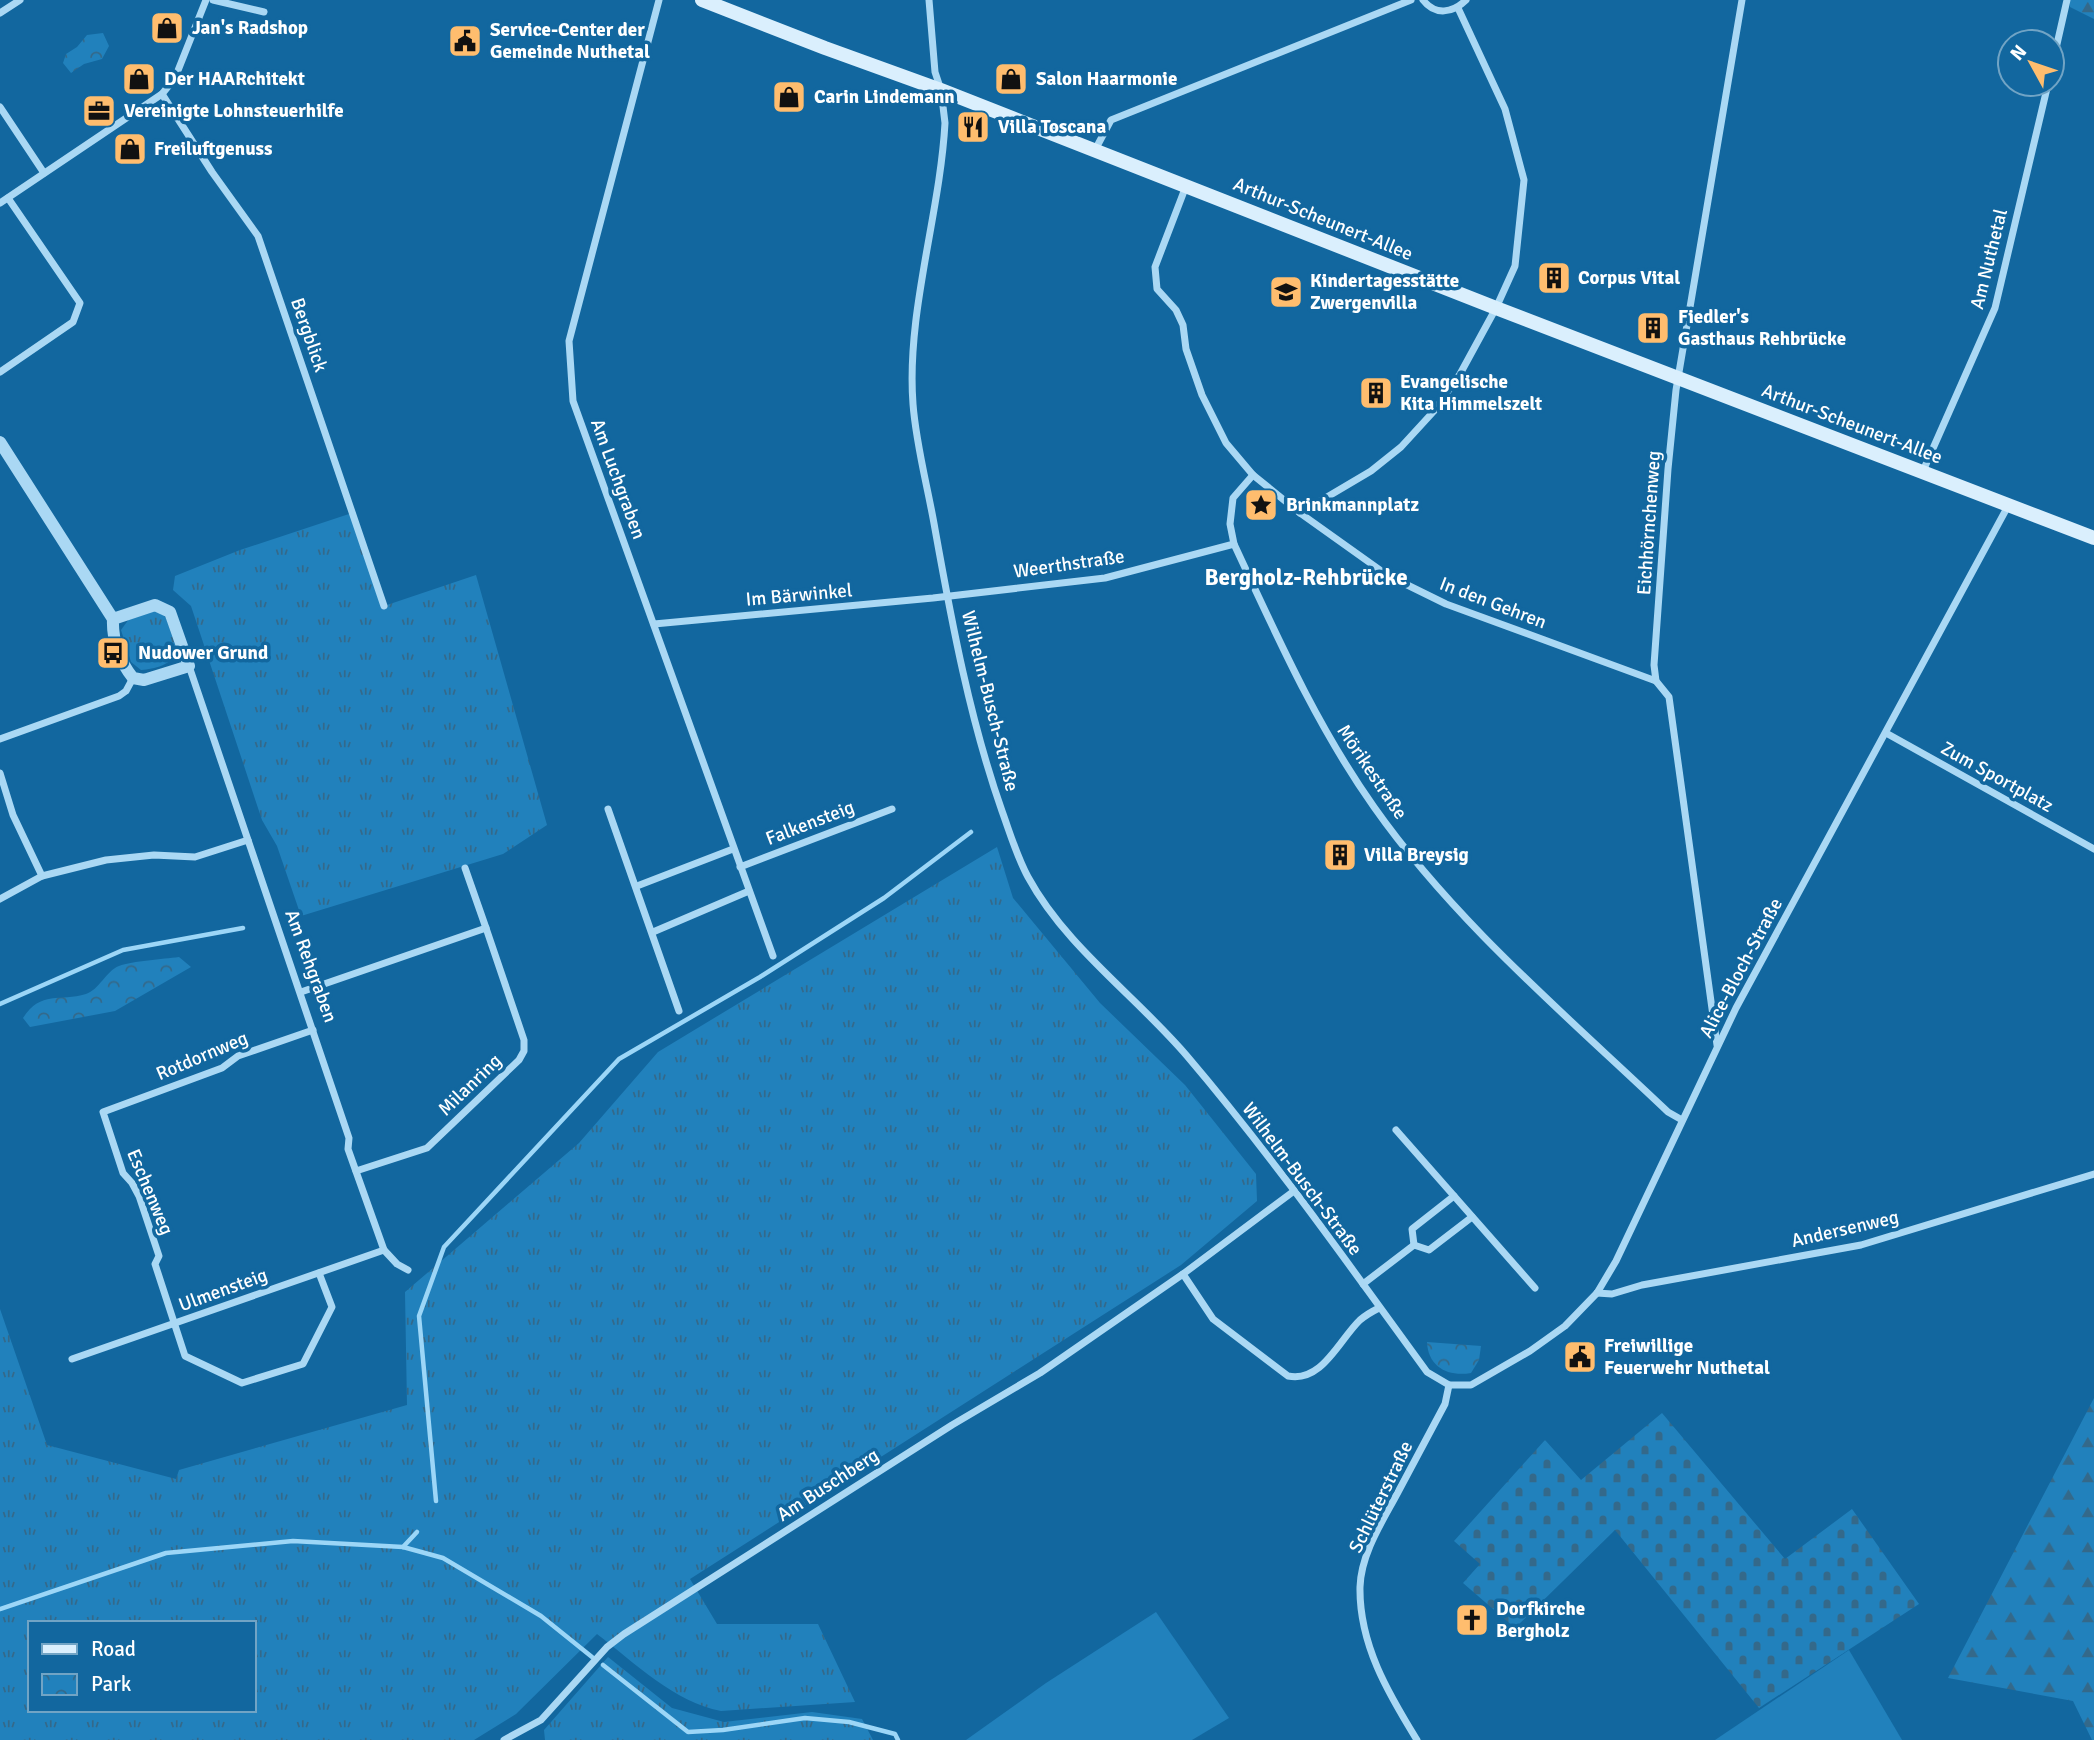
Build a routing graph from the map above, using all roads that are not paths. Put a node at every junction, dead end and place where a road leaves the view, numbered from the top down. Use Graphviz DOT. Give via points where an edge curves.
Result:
graph roads {
  1 [pos="20,0"];
  2 [pos="206,0"];
  3 [pos="214,0"];
  4 [pos="659,0"];
  5 [pos="702,0"];
  6 [pos="929,0"];
  7 [pos="1412,0"];
  8 [pos="1423,0"];
  9 [pos="1466,0"];
  10 [pos="1742,0"];
  11 [pos="2067,0"];
  12 [pos="1458,8"];
  13 [pos="264,12"];
  14 [pos="0,13"];
  15 [pos="2061,28"];
  16 [pos="941,90"];
  17 [pos="162,94"];
  18 [pos="2045,98"];
  19 [pos="0,107"];
  20 [pos="1095,151"];
  21 [pos="44,173"];
  22 [pos="1186,186"];
  23 [pos="8,198"];
  24 [pos="0,203"];
  25 [pos="1496,308"];
  26 [pos="0,372"];
  27 [pos="1679,377"];
  28 [pos="0,442"];
  29 [pos="1922,472"];
  30 [pos="1252,475"];
  31 [pos="2008,505"];
  32 [pos="1300,513"];
  33 [pos="2094,538"];
  34 [pos="1234,544"];
  35 [pos="947,596"];
  36 [pos="384,606"];
  37 [pos="113,619"];
  38 [pos="654,624"];
  39 [pos="189,666"];
  40 [pos="133,678"];
  41 [pos="1656,681"];
  42 [pos="1886,733"];
  43 [pos="0,739"];
  44 [pos="0,773"];
  45 [pos="608,809"];
  46 [pos="891,809"];
  47 [pos="248,840"];
  48 [pos="733,849"];
  49 [pos="2094,849"];
  50 [pos="740,867"];
  51 [pos="465,868"];
  52 [pos="42,876"];
  53 [pos="637,886"];
  54 [pos="748,891"];
  55 [pos="0,899"];
  56 [pos="486,928"];
  57 [pos="653,932"];
  58 [pos="773,956"];
  59 [pos="301,992"];
  60 [pos="679,1011"];
  61 [pos="313,1030"];
  62 [pos="1717,1047"];
  63 [pos="103,1112"];
  64 [pos="1682,1120"];
  65 [pos="1396,1130"];
  66 [pos="356,1171"];
  67 [pos="2094,1174"];
  68 [pos="1294,1191"];
  69 [pos="1454,1196"];
  70 [pos="1472,1217"];
  71 [pos="1414,1245"];
  72 [pos="384,1250"];
  73 [pos="408,1270"];
  74 [pos="319,1273"];
  75 [pos="1183,1274"];
  76 [pos="1363,1284"];
  77 [pos="1535,1288"];
  78 [pos="1597,1293"];
  79 [pos="1379,1308"];
  80 [pos="173,1324"];
  81 [pos="72,1359"];
  82 [pos="1449,1385"];
  83 [pos="504,1740"];
  84 [pos="1417,1740"];
  1 -- 14 [label="street"];
  2 -- 17 [label="street" via="175,78"];
  3 -- 13 [label="street"];
  4 -- 38 [label="street, Am Luchgraben" via="569,341 573,401"];
  5 -- 16 [label="main road, Arthur-Scheunert-Allee"];
  6 -- 16 [label="street, Wilhelm-Busch-Straße" via="935,72"];
  7 -- 20 [label="street" via="1111,120"];
  8 -- 12 [label="street" via="1436,11"];
  9 -- 12 [label="street"];
  10 -- 27 [label="street, Eichhörnchenweg"];
  11 -- 15 [label="street"];
  12 -- 25 [label="street" via="1505,109 1524,180 1515,266"];
  16 -- 20 [label="main road, Arthur-Scheunert-Allee"];
  16 -- 35 [label="street, Wilhelm-Busch-Straße" via="946,112 944,140 913,350 913,405"];
  17 -- 21 [label="street"];
  17 -- 36 [label="street, Bergblick" via="258,236"];
  18 -- 29 [label="street, Am Nuthetal" via="1995,308"];
  19 -- 21 [label="street"];
  20 -- 22 [label="main road, Arthur-Scheunert-Allee"];
  21 -- 23 [label="street"];
  22 -- 25 [label="main road, Arthur-Scheunert-Allee"];
  22 -- 30 [label="street, In den Gehren" via="1155,267 1157,289 1183,325 1186,349 1226,443"];
  23 -- 24 [label="street"];
  23 -- 26 [label="street" via="80,303 73,322"];
  25 -- 27 [label="main road, Arthur-Scheunert-Allee"];
  25 -- 32 [label="street" via="1460,374 1401,447 1371,471"];
  27 -- 29 [label="main road, Arthur-Scheunert-Allee"];
  27 -- 41 [label="street, Eichhörnchenweg" via="1668,469"];
  28 -- 37 [label="street"];
  29 -- 31 [label="main road, Arthur-Scheunert-Allee"];
  30 -- 32 [label="street, In den Gehren"];
  30 -- 34 [label="street, Mörikestraße" via="1233,498 1230,524"];
  31 -- 33 [label="main road, Arthur-Scheunert-Allee"];
  31 -- 42 [label="street, Alice-Bloch-Straße"];
  32 -- 41 [label="street, In den Gehren" via="1387,575 1446,604"];
  34 -- 35 [label="street, Weerthstraße" via="1105,578"];
  34 -- 64 [label="street, Mörikestraße" via="1299,682 1374,808 1442,893 1483,935 1668,1112"];
  35 -- 38 [label="street, Im Bärwinkel"];
  35 -- 68 [label="street, Wilhelm-Busch-Straße" via="988,772 1026,874 1070,934 1186,1054"];
  37 -- 39 [label="street, Am Rehgraben" via="155,605 170,612"];
  37 -- 40 [label="street" via="123,666"];
  38 -- 48 [label="street, Am Luchgraben"];
  39 -- 40 [label="street" via="144,680"];
  39 -- 47 [label="street, Am Rehgraben"];
  40 -- 43 [label="street" via="119,696"];
  41 -- 62 [label="street, Eichhörnchenweg" via="1669,697"];
  42 -- 49 [label="street, Zum Sportplatz"];
  42 -- 62 [label="street, Alice-Bloch-Straße"];
  44 -- 52 [label="street" via="13,815"];
  45 -- 53 [label="street"];
  46 -- 50 [label="street, Falkensteig"];
  47 -- 52 [label="street" via="195,857 109,859"];
  47 -- 59 [label="street, Am Rehgraben"];
  48 -- 50 [label="street, Am Luchgraben"];
  48 -- 53 [label="street"];
  50 -- 54 [label="street, Am Luchgraben"];
  51 -- 56 [label="street, Milanring"];
  52 -- 55 [label="street"];
  53 -- 57 [label="street"];
  54 -- 57 [label="street"];
  54 -- 58 [label="street, Am Luchgraben"];
  56 -- 59 [label="street"];
  56 -- 66 [label="street, Milanring" via="524,1051 427,1148"];
  57 -- 60 [label="street"];
  59 -- 61 [label="street, Am Rehgraben"];
  61 -- 63 [label="street, Rotdornweg"];
  61 -- 66 [label="street, Am Rehgraben"];
  62 -- 64 [label="street, Alice-Bloch-Straße"];
  63 -- 80 [label="street, Eschenweg" via="123,1173 139,1196 159,1255 155,1264"];
  64 -- 78 [label="street, Alice-Bloch-Straße"];
  65 -- 69 [label="street"];
  66 -- 72 [label="street, Am Rehgraben"];
  67 -- 78 [label="street, Andersenweg" via="1861,1245 1612,1294"];
  68 -- 75 [label="street, Am Buschberg"];
  68 -- 76 [label="street, Wilhelm-Busch-Straße"];
  69 -- 70 [label="street"];
  69 -- 71 [label="street, Wilhelm-Busch-Straße" via="1412,1229"];
  70 -- 71 [label="street, Wilhelm-Busch-Straße" via="1429,1250"];
  70 -- 77 [label="street"];
  71 -- 76 [label="street, Wilhelm-Busch-Straße"];
  72 -- 73 [label="street"];
  72 -- 74 [label="street, Ulmensteig"];
  74 -- 80 [label="street, Ulmensteig"];
  74 -- 80 [label="street, Eschenweg" via="332,1307 303,1364 242,1383 185,1356"];
  75 -- 79 [label="street" via="1213,1319 1288,1376 1298,1378 1316,1370 1361,1319"];
  75 -- 83 [label="street, Am Buschberg" via="1040,1373 952,1424 624,1634 541,1720"];
  76 -- 79 [label="street, Wilhelm-Busch-Straße"];
  78 -- 82 [label="street, Alice-Bloch-Straße" via="1565,1326 1530,1351 1471,1385"];
  79 -- 82 [label="street, Wilhelm-Busch-Straße" via="1427,1372"];
  80 -- 81 [label="street, Ulmensteig"];
  82 -- 84 [label="street, Schlüterstraße" via="1445,1404 1369,1548 1360,1585 1363,1624 1373,1660"];
}
